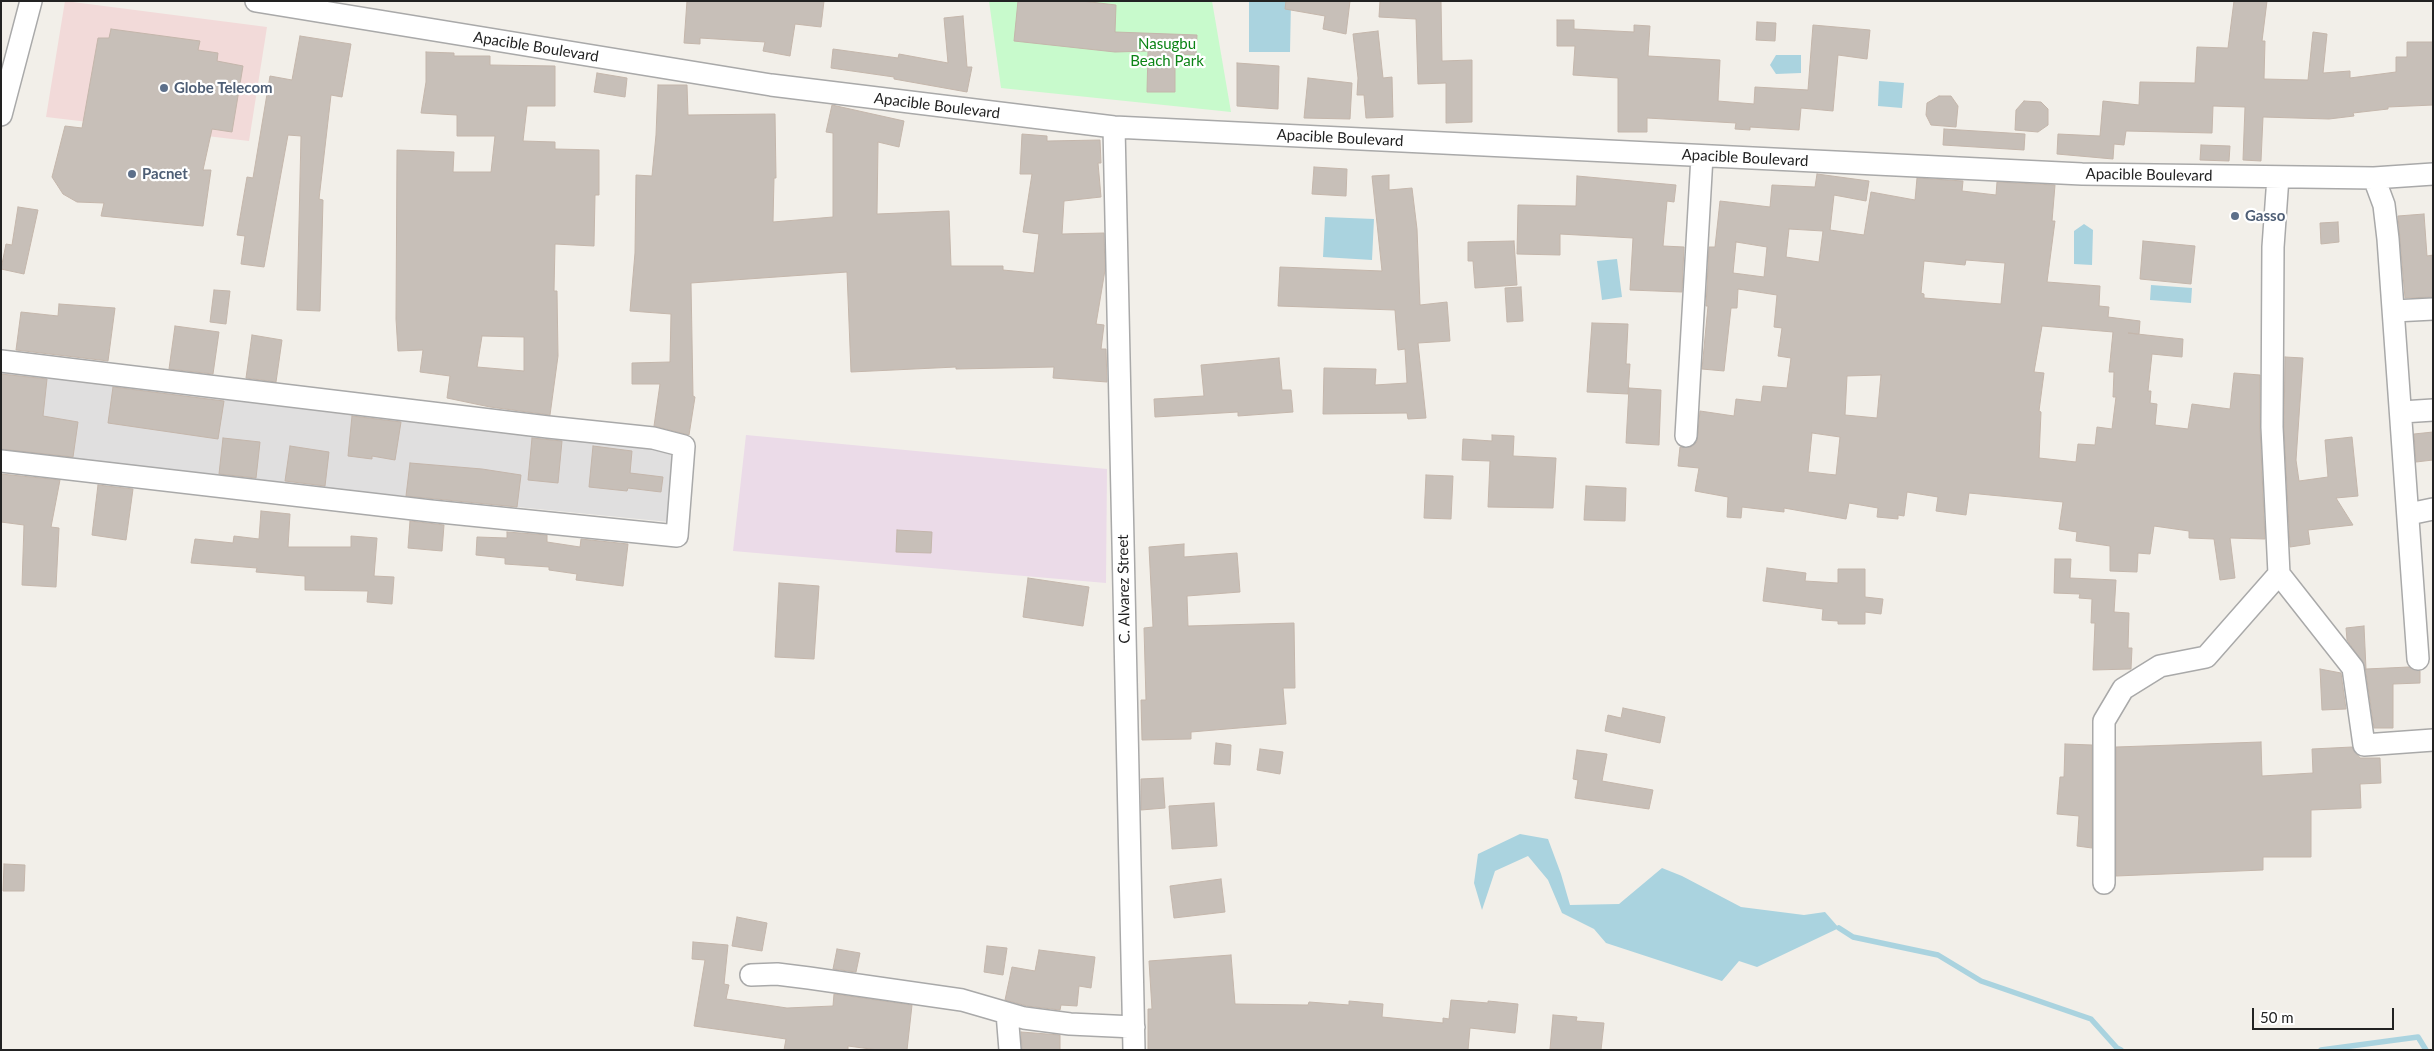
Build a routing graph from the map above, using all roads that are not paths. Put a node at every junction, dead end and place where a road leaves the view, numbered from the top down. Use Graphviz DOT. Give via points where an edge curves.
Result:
graph roads {
  1 [pos="31,1"];
  2 [pos="256,1"];
  3 [pos="1,116"];
  4 [pos="1114,128"];
  5 [pos="1702,156"];
  6 [pos="2433,174"];
  7 [pos="2278,177"];
  8 [pos="2374,178"];
  9 [pos="2433,309"];
  10 [pos="2394,311"];
  11 [pos="1,361"];
  12 [pos="2433,410"];
  13 [pos="2402,412"];
  14 [pos="1686,436"];
  15 [pos="1,461"];
  16 [pos="2433,509"];
  17 [pos="2409,514"];
  18 [pos="2279,574"];
  19 [pos="2425,622"];
  20 [pos="2418,659"];
  21 [pos="2433,740"];
  22 [pos="2104,883"];
  23 [pos="751,974"];
  24 [pos="1007,1013"];
  25 [pos="1134,1027"];
  26 [pos="1010,1050"];
  27 [pos="1134,1050"];
  1 -- 3 [label="street"];
  2 -- 4 [label="street, Apacible Boulevard" via="771,85"];
  4 -- 5 [label="street, Apacible Boulevard"];
  4 -- 25 [label="street, C. Alvarez Street"];
  5 -- 7 [label="street, Apacible Boulevard" via="2082,174"];
  5 -- 14 [label="street"];
  6 -- 8 [label="street, Apacible Boulevard"];
  7 -- 8 [label="street, Apacible Boulevard"];
  7 -- 18 [label="street" via="2273,247 2272,427"];
  8 -- 10 [label="street" via="2384,205"];
  9 -- 10 [label="street"];
  10 -- 13 [label="street"];
  11 -- 15 [label="street" via="654,438 684,446 677,536"];
  12 -- 13 [label="street"];
  13 -- 17 [label="street"];
  16 -- 17 [label="street"];
  17 -- 19 [label="street"];
  18 -- 21 [label="street" via="2353,668 2364,745"];
  18 -- 22 [label="street" via="2206,657 2160,666 2123,689 2104,721"];
  19 -- 20 [label="street"];
  23 -- 24 [label="street" via="801,977 962,1000"];
  24 -- 25 [label="street" via="1070,1024"];
  24 -- 26 [label="street"];
  25 -- 27 [label="street, C. Alvarez Street"];
}
